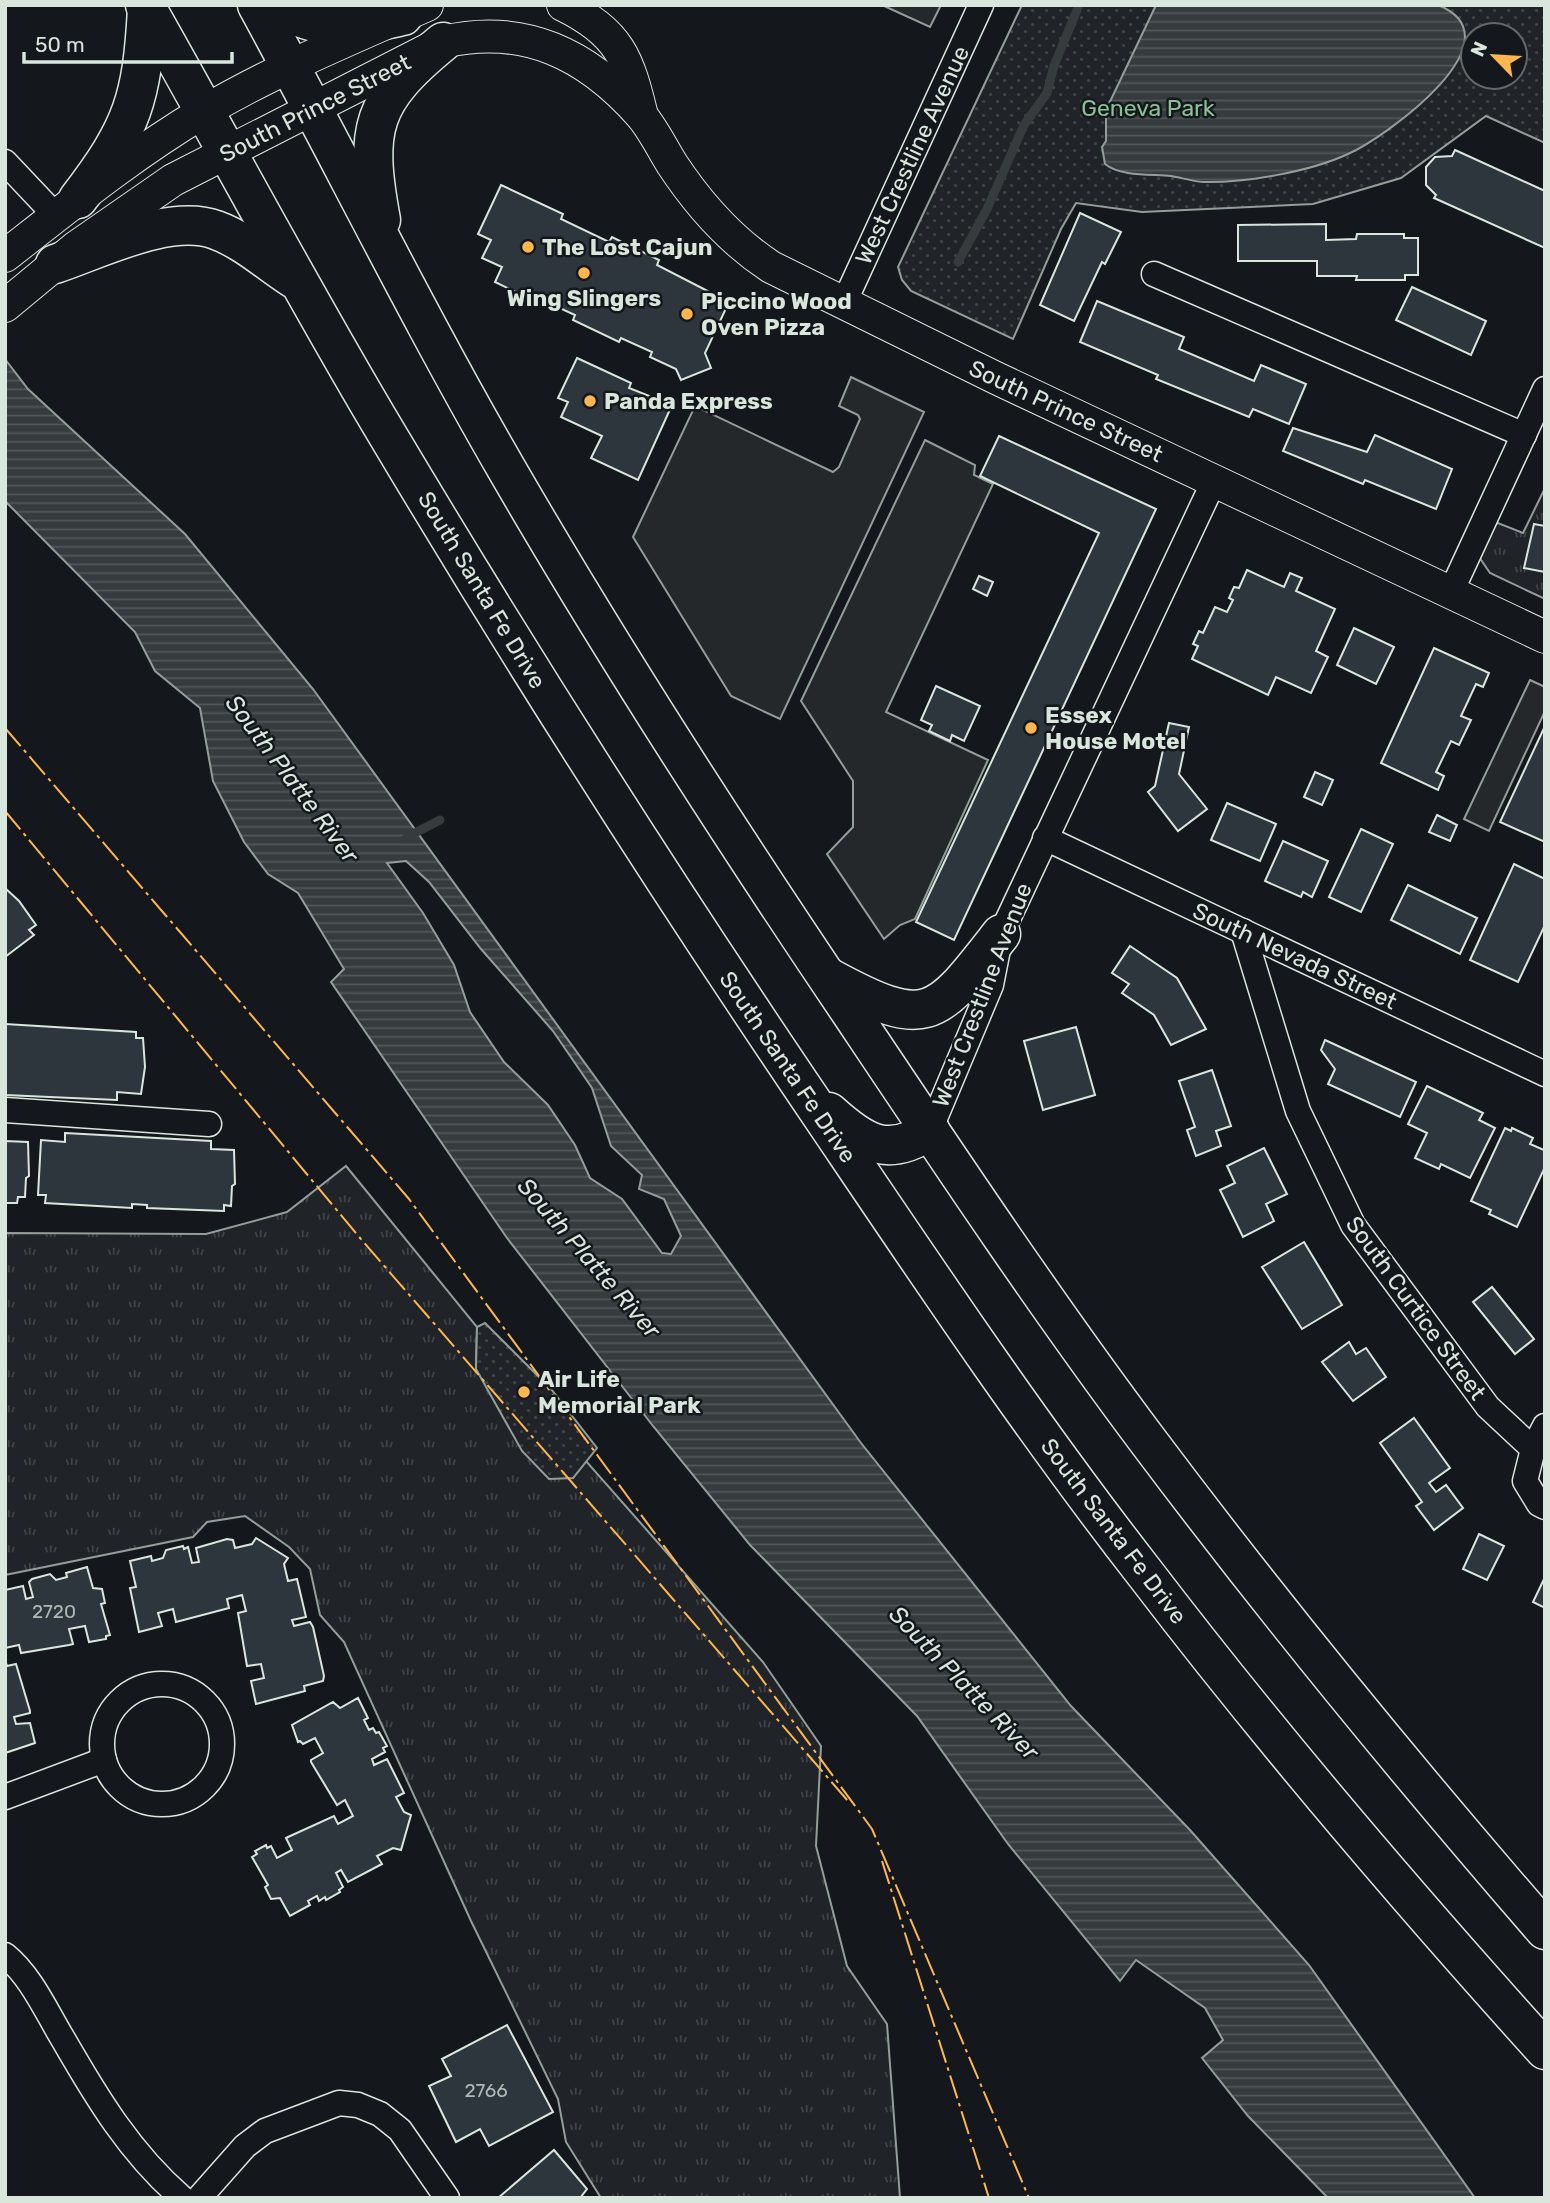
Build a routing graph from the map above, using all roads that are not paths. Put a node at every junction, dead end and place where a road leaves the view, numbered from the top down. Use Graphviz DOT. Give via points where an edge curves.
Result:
graph roads {
  1 [pos="257,5"];
  2 [pos="275,5"];
  3 [pos="563,5"];
  4 [pos="981,5"];
  5 [pos="146,7"];
  6 [pos="415,11"];
  7 [pos="443,42"];
  8 [pos="291,67"];
  9 [pos="312,107"];
  10 [pos="206,111"];
  11 [pos="642,116"];
  12 [pos="229,152"];
  13 [pos="5,162"];
  14 [pos="67,207"];
  15 [pos="387,253"];
  16 [pos="5,256"];
  17 [pos="55,264"];
  18 [pos="1154,274"];
  19 [pos="301,285"];
  20 [pos="13,299"];
  21 [pos="843,305"];
  22 [pos="1545,389"];
  23 [pos="1524,435"];
  24 [pos="1214,481"];
  25 [pos="1451,592"];
  26 [pos="1545,637"];
  27 [pos="1045,838"];
  28 [pos="1242,931"];
  29 [pos="1001,934"];
  30 [pos="827,977"];
  31 [pos="1545,1074"];
  32 [pos="804,1090"];
  33 [pos="5,1110"];
  34 [pos="208,1124"];
  35 [pos="930,1130"];
  36 [pos="1545,1426"];
  37 [pos="1533,1449"];
  38 [pos="1545,1507"];
  39 [pos="104,1760"];
  40 [pos="5,1797"];
  41 [pos="1545,1930"];
  42 [pos="5,1955"];
  43 [pos="1545,2050"];
  44 [pos="182,2198"];
  45 [pos="199,2198"];
  46 [pos="447,2198"];
  1 -- 8 [label="highway"];
  2 -- 6 [label="highway" via="304,21 338,28"];
  3 -- 11 [label="street, South Prince Street" via="598,26 620,49 630,64"];
  4 -- 21 [label="street, West Crestline Avenue"];
  5 -- 10 [label="highway, South Santa Fe Drive"];
  5 -- 14 [label="highway" via="142,71 133,110 110,157"];
  6 -- 8 [label="street, South Prince Street"];
  7 -- 9 [label="street, South Prince Street"];
  7 -- 11 [label="street, South Prince Street" via="484,34 535,41 582,64"];
  7 -- 15 [label="highway" via="397,83 380,115 374,170"];
  8 -- 9 [label="highway"];
  8 -- 10 [label="street, South Prince Street"];
  9 -- 12 [label="street, South Prince Street"];
  9 -- 15 [label="highway"];
  10 -- 12 [label="highway, South Santa Fe Drive"];
  10 -- 14 [label="street, South Prince Street"];
  11 -- 21 [label="street, South Prince Street" via="694,195 736,241 771,267"];
  12 -- 17 [label="street, South Prince Street" via="123,212"];
  12 -- 19 [label="highway, South Santa Fe Drive"];
  13 -- 14 [label="street"];
  14 -- 16 [label="street, South Prince Street"];
  15 -- 30 [label="highway" via="591,612 678,754"];
  17 -- 19 [label="highway" via="162,228 196,224 229,236"];
  17 -- 20 [label="street, South Prince Street"];
  18 -- 23 [label="street"];
  19 -- 32 [label="highway, South Santa Fe Drive" via="575,740"];
  21 -- 24 [label="street, South Prince Street"];
  22 -- 23 [label="street"];
  23 -- 25 [label="street"];
  24 -- 25 [label="street, South Prince Street"];
  24 -- 27 [label="street, West Crestline Avenue"];
  25 -- 26 [label="street, South Prince Street"];
  27 -- 28 [label="street, South Nevada Street"];
  27 -- 29 [label="street, West Crestline Avenue"];
  28 -- 31 [label="street, South Nevada Street"];
  28 -- 37 [label="street, South Curtice Street" via="1298,1111 1353,1225 1488,1406"];
  29 -- 30 [label="highway" via="956,991 923,1009 890,1009"];
  29 -- 35 [label="street, West Crestline Avenue" via="991,985"];
  30 -- 35 [label="highway"];
  32 -- 35 [label="highway" via="855,1133 880,1145 905,1144"];
  32 -- 43 [label="highway, South Santa Fe Drive" via="940,1292 1142,1571 1372,1855"];
  33 -- 34 [label="street"];
  35 -- 41 [label="highway" via="1145,1437 1241,1564 1385,1743"];
  36 -- 37 [label="street"];
  37 -- 38 [label="street" via="1525,1481"];
  39 -- 39 [label="street" via="102,1737 110,1714 125,1696 146,1685 170,1684 192,1691 210,1706 221,1728 223,1751 215,1774 200,1792 179,1803 155,1805 133,1797 114,1782"];
  39 -- 40 [label="street"];
  42 -- 44 [label="street" via="26,1978 111,2120 152,2172"];
  45 -- 46 [label="street" via="245,2146 265,2131 339,2103 380,2114 400,2130"];
}
